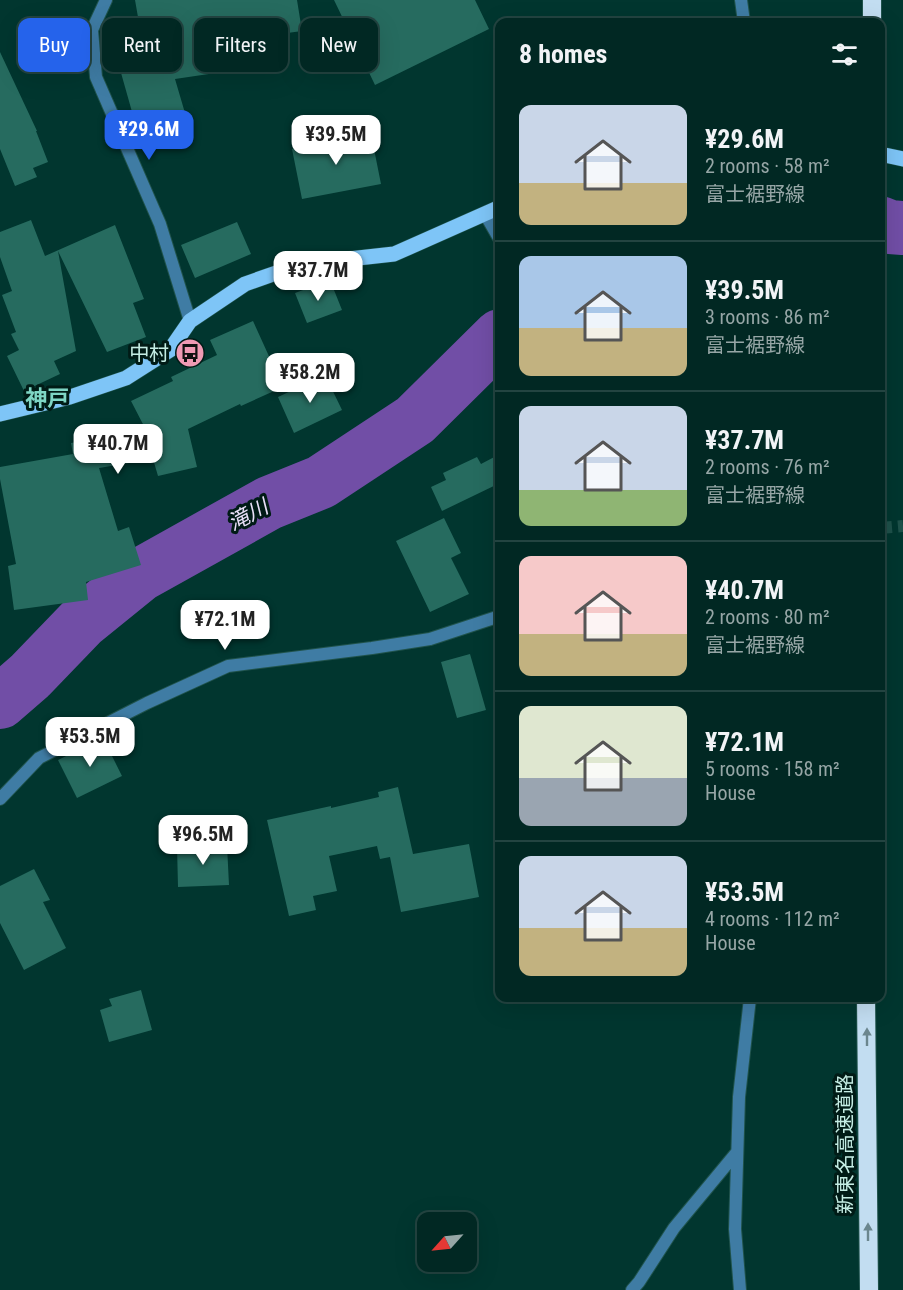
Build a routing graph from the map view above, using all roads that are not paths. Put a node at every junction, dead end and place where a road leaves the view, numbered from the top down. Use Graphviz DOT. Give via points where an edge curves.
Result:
graph roads {
  1 [pos="105,0"];
  2 [pos="741,0"];
  3 [pos="872,0"];
  4 [pos="743,18"];
  5 [pos="872,18"];
  6 [pos="885,155"];
  7 [pos="903,159"];
  8 [pos="495,209"];
  9 [pos="485,214"];
  10 [pos="495,231"];
  11 [pos="190,321"];
  12 [pos="0,414"];
  13 [pos="495,618"];
  14 [pos="0,799"];
  15 [pos="750,1002"];
  16 [pos="866,1002"];
  17 [pos="737,1152"];
  18 [pos="632,1290"];
  19 [pos="740,1290"];
  20 [pos="868,1290"];
  1 -- 11 [label="street" via="92,30 96,77 160,224"];
  2 -- 4 [label="street"];
  3 -- 5 [label="highway"];
  6 -- 7 [label="main road"];
  8 -- 9 [label="main road"];
  9 -- 10 [label="street"];
  9 -- 11 [label="main road" via="394,254 279,272 245,284"];
  11 -- 12 [label="main road" via="170,350 126,378"];
  13 -- 14 [label="street" via="430,639 228,666 39,758"];
  15 -- 17 [label="street"];
  20 -- 16 [label="highway, 新東名高速道路, one-way"];
  17 -- 18 [label="street" via="674,1228"];
  17 -- 19 [label="street" via="735,1229"];
}
